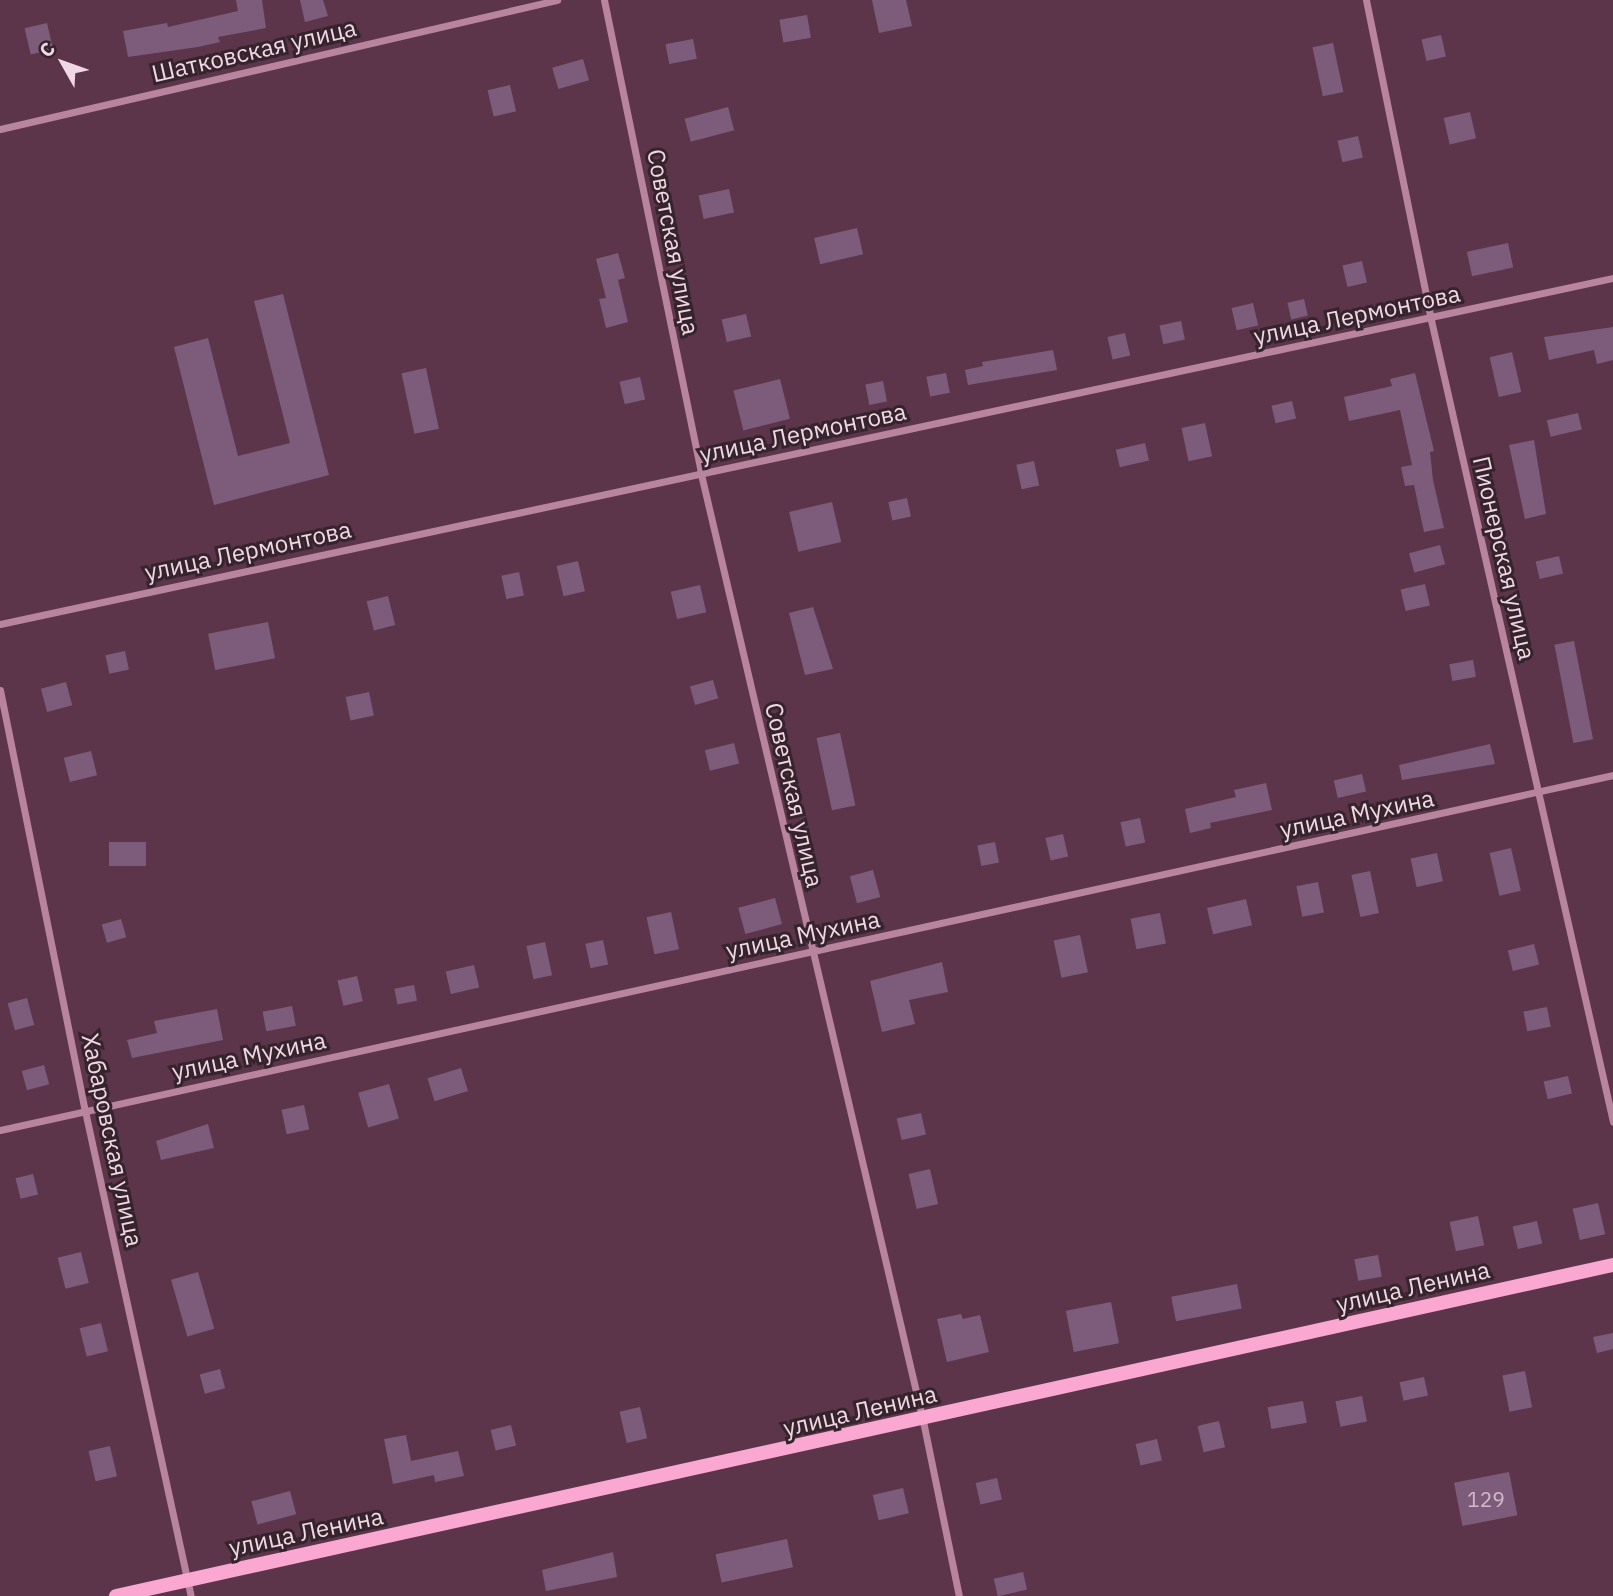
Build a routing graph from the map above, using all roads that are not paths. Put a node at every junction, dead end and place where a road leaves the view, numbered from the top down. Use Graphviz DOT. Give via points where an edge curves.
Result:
graph roads {
  1 [pos="557,0"];
  2 [pos="604,0"];
  3 [pos="1366,0"];
  4 [pos="0,130"];
  5 [pos="1613,278"];
  6 [pos="1431,320"];
  7 [pos="701,474"];
  8 [pos="0,624"];
  9 [pos="0,690"];
  10 [pos="1613,775"];
  11 [pos="1537,794"];
  12 [pos="811,953"];
  13 [pos="85,1111"];
  14 [pos="1613,1122"];
  15 [pos="0,1130"];
  16 [pos="1613,1265"];
  17 [pos="923,1421"];
  18 [pos="187,1580"];
  19 [pos="116,1596"];
  20 [pos="191,1596"];
  21 [pos="959,1596"];
  1 -- 4 [label="street, Шатковская улица"];
  2 -- 7 [label="street, Советская улица"];
  3 -- 6 [label="street, Пионерская улица"];
  5 -- 6 [label="street, улица Лермонтова"];
  6 -- 7 [label="street, улица Лермонтова"];
  6 -- 11 [label="street, Пионерская улица"];
  7 -- 8 [label="street, улица Лермонтова"];
  7 -- 12 [label="street, Советская улица"];
  9 -- 13 [label="street, Хабаровская улица"];
  10 -- 11 [label="street, улица Мухина"];
  11 -- 12 [label="street, улица Мухина"];
  11 -- 14 [label="street, Пионерская улица"];
  12 -- 13 [label="street, улица Мухина"];
  12 -- 17 [label="street, Советская улица"];
  13 -- 15 [label="street, улица Мухина"];
  13 -- 18 [label="street, Хабаровская улица"];
  16 -- 17 [label="main road, улица Ленина" via="1075,1381"];
  17 -- 18 [label="main road, улица Ленина"];
  17 -- 21 [label="street, Советская улица"];
  18 -- 19 [label="main road, улица Ленина"];
  18 -- 20 [label="street, Хабаровская улица"];
}
